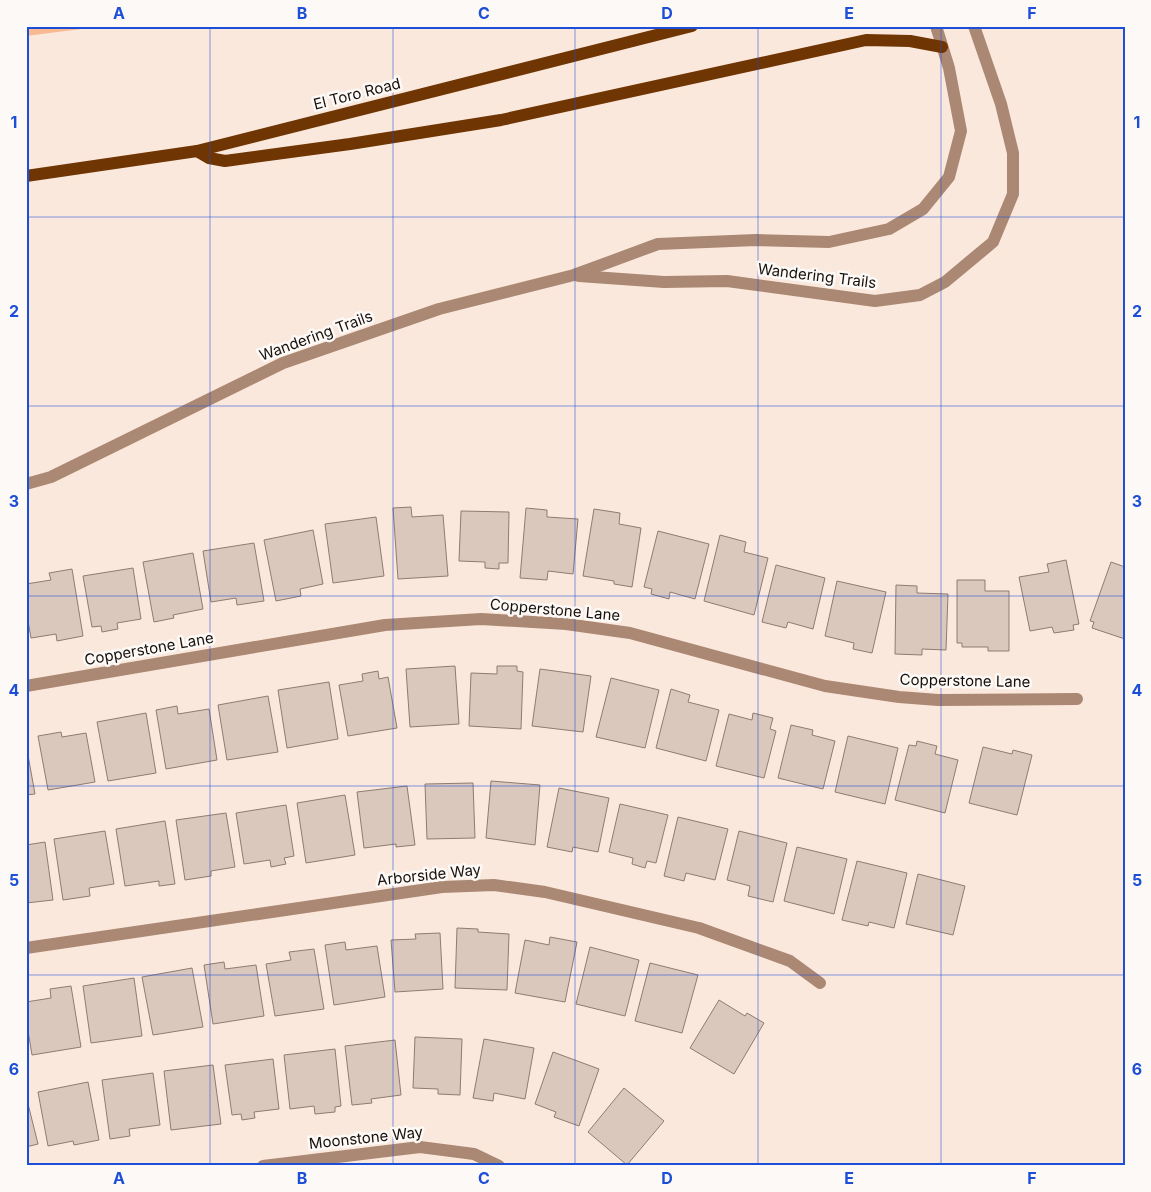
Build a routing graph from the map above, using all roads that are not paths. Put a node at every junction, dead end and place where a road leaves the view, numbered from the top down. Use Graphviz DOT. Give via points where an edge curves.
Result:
graph roads {
  1 [pos="692,26"];
  2 [pos="936,26"];
  3 [pos="974,26"];
  4 [pos="942,47"];
  5 [pos="197,151"];
  6 [pos="26,176"];
  7 [pos="574,276"];
  8 [pos="26,484"];
  9 [pos="26,686"];
  10 [pos="1078,699"];
  11 [pos="26,948"];
  12 [pos="820,984"];
  13 [pos="263,1166"];
  14 [pos="499,1166"];
  1 -- 5 [label="main road, El Toro Road"];
  2 -- 4 [label="street, Wandering Trails"];
  3 -- 7 [label="street, Wandering Trails" via="1001,104 1013,153 1013,194 993,242 945,282 920,295 875,301 726,281 664,282"];
  4 -- 5 [label="main road" via="910,41 866,40 491,121 225,161 209,158"];
  4 -- 7 [label="street, Wandering Trails" via="961,131 949,177 923,209 890,229 829,242 756,240 658,244"];
  5 -- 6 [label="main road, El Toro Road"];
  7 -- 8 [label="street, Wandering Trails" via="439,309 282,363 68,469"];
  9 -- 10 [label="street, Copperstone Lane" via="384,626 481,619 566,624 630,633 825,686 899,697 938,700"];
  11 -- 12 [label="street, Arborside Way" via="442,887 494,885 545,892 699,928 790,962"];
  13 -- 14 [label="street, Moonstone Way" via="420,1147 474,1154"];
}
